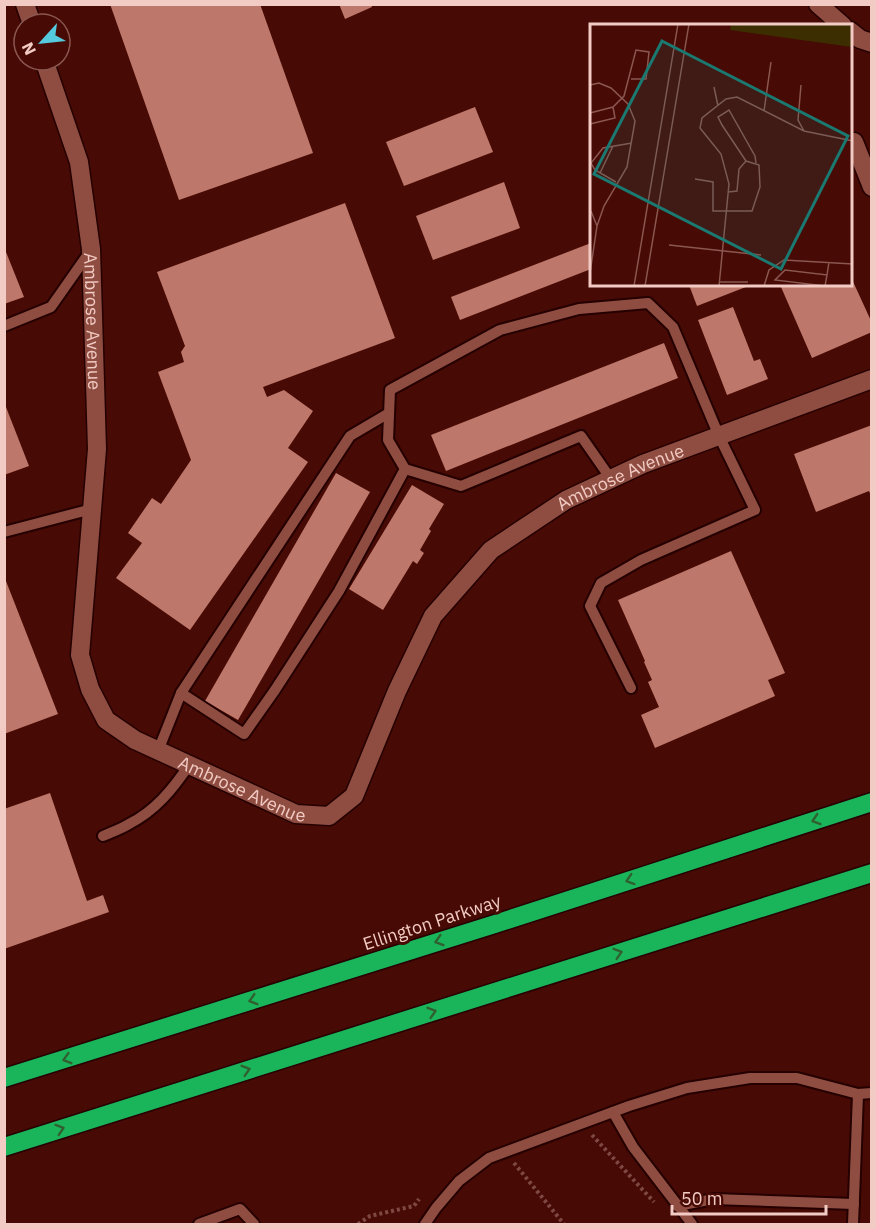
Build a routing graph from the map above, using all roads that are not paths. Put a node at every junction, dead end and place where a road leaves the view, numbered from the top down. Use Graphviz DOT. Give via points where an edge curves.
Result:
graph roads {
  1 [pos="818,4"];
  2 [pos="841,24"];
  3 [pos="852,33"];
  4 [pos="872,43"];
  5 [pos="48,72"];
  6 [pos="854,142"];
  7 [pos="872,187"];
  8 [pos="91,249"];
  9 [pos="4,326"];
  10 [pos="872,379"];
  11 [pos="389,413"];
  12 [pos="719,436"];
  13 [pos="405,468"];
  14 [pos="611,479"];
  15 [pos="92,508"];
  16 [pos="4,532"];
  17 [pos="631,688"];
  18 [pos="181,693"];
  19 [pos="158,751"];
  20 [pos="189,765"];
  21 [pos="872,802"];
  22 [pos="103,836"];
  23 [pos="872,873"];
  24 [pos="4,1078"];
  25 [pos="872,1093"];
  26 [pos="858,1094"];
  27 [pos="613,1112"];
  28 [pos="4,1147"];
  29 [pos="854,1204"];
  30 [pos="677,1206"];
  31 [pos="199,1224"];
  32 [pos="254,1224"];
  33 [pos="425,1224"];
  34 [pos="692,1224"];
  35 [pos="853,1224"];
  1 -- 2 [label="street"];
  3 -- 4 [label="street"];
  5 -- 8 [label="street, Ambrose Avenue" via="79,162"];
  6 -- 7 [label="street"];
  8 -- 9 [label="lane" via="51,307"];
  8 -- 15 [label="street, Ambrose Avenue" via="97,449"];
  10 -- 12 [label="street, Ambrose Avenue"];
  11 -- 12 [label="lane" via="390,390 500,330 579,309 648,303 673,327"];
  11 -- 13 [label="lane" via="388,440"];
  11 -- 18 [label="lane" via="350,436"];
  12 -- 14 [label="street, Ambrose Avenue"];
  12 -- 17 [label="lane" via="755,510 641,560 601,583 590,606"];
  13 -- 14 [label="lane" via="461,486 581,436"];
  13 -- 18 [label="lane" via="339,591 244,734"];
  14 -- 20 [label="street, Ambrose Avenue" via="566,500 491,550 433,616 354,796 329,816 296,814"];
  15 -- 16 [label="lane"];
  15 -- 19 [label="street, Ambrose Avenue" via="80,655 90,689 106,720"];
  18 -- 19 [label="lane"];
  19 -- 20 [label="street, Ambrose Avenue"];
  20 -- 22 [label="lane" via="156,806"];
  21 -- 24 [label="highway, Ellington Parkway, one-way"];
  28 -- 23 [label="highway, one-way"];
  25 -- 26 [label="lane"];
  26 -- 27 [label="lane" via="797,1078 750,1078 687,1088"];
  26 -- 29 [label="lane"];
  27 -- 30 [label="lane" via="633,1147"];
  27 -- 33 [label="lane" via="489,1158 459,1181"];
  29 -- 30 [label="lane" via="714,1199"];
  29 -- 35 [label="lane"];
  30 -- 34 [label="lane"];
  31 -- 32 [label="lane" via="240,1209"];
}
